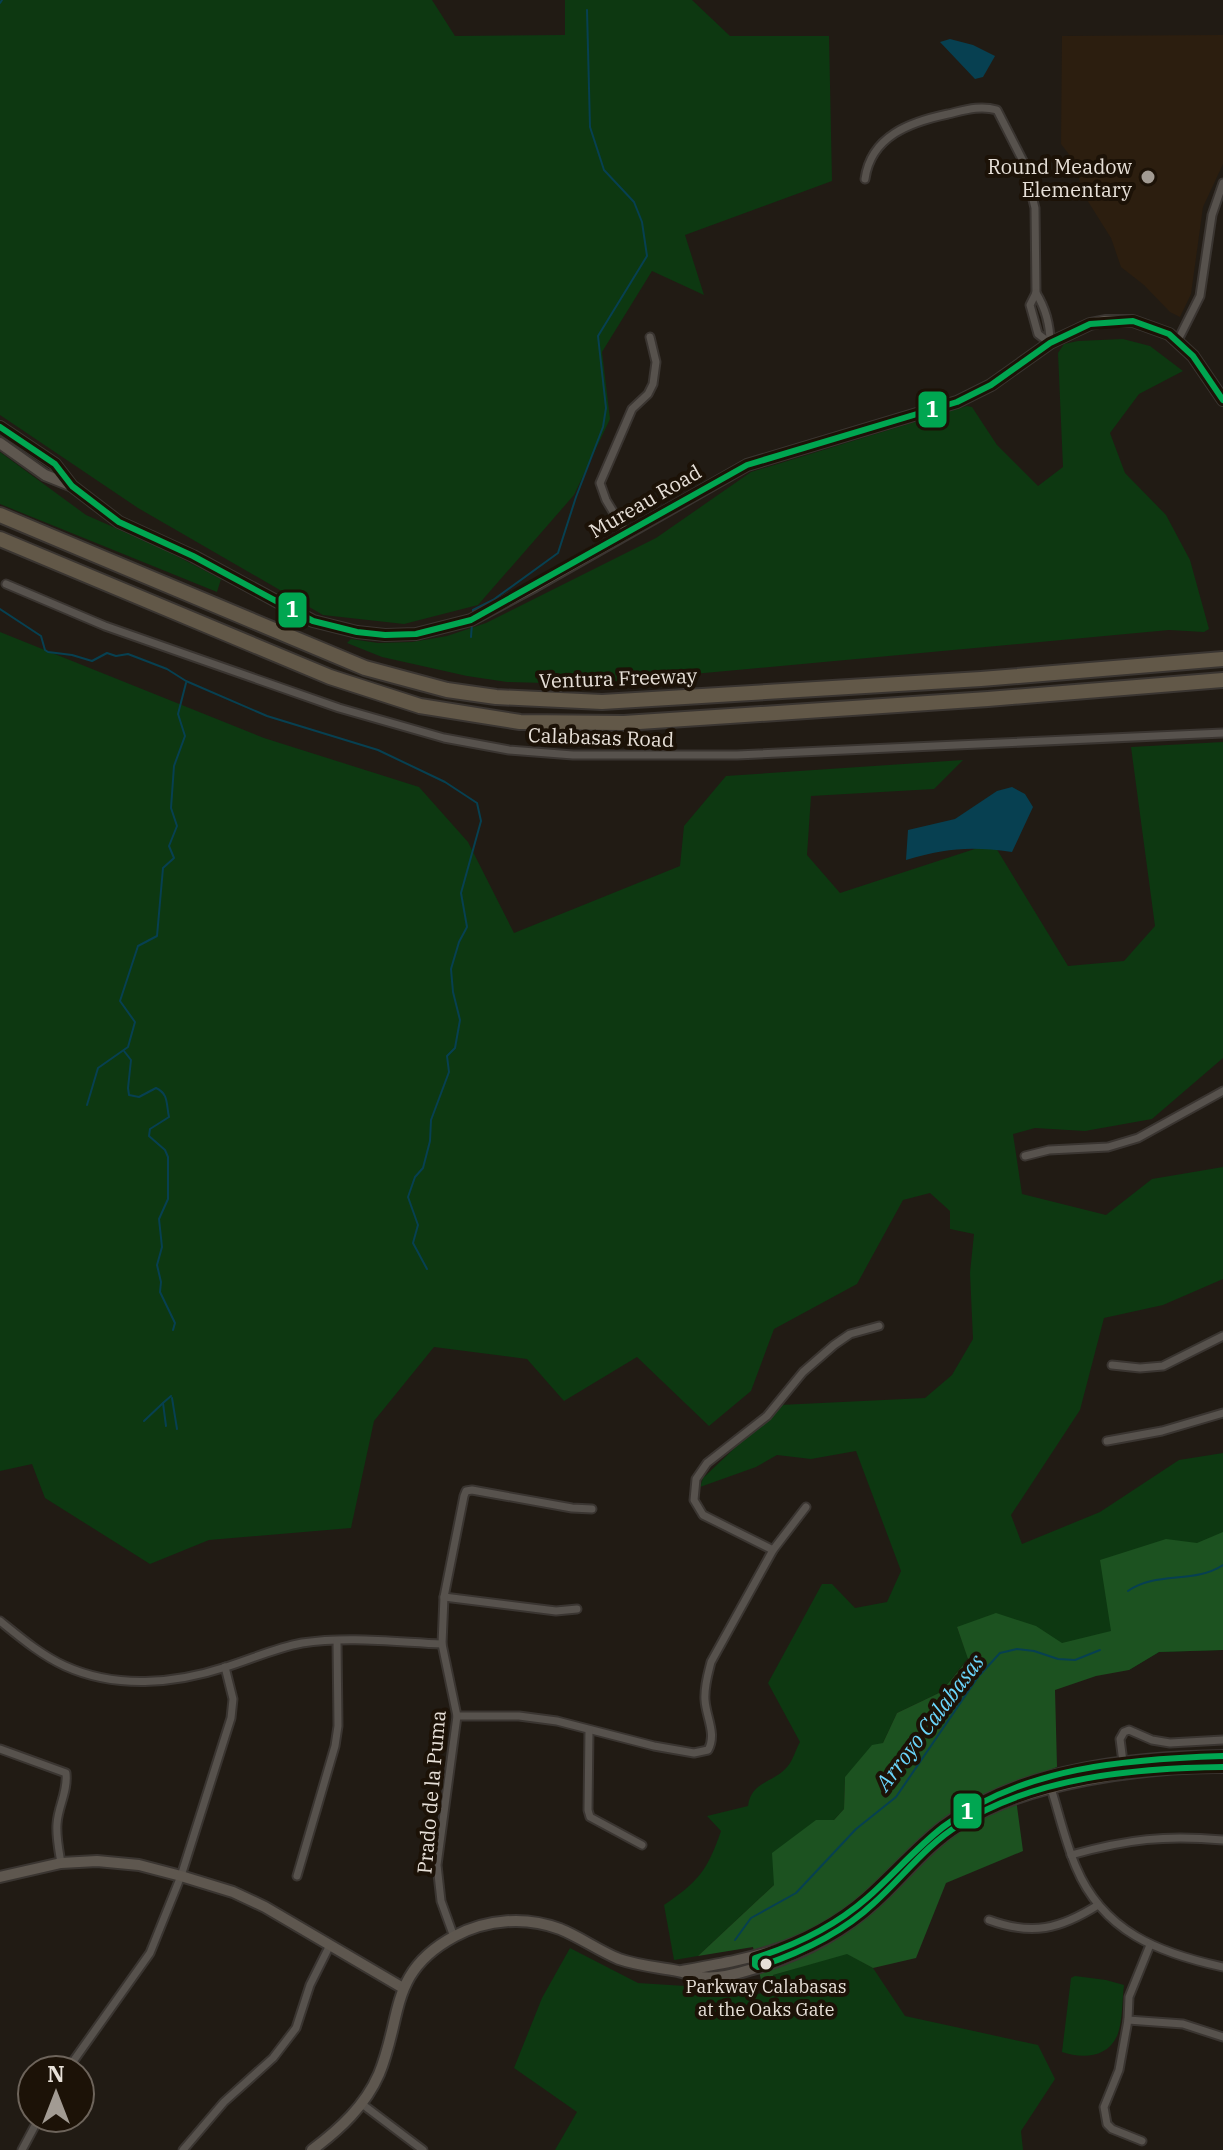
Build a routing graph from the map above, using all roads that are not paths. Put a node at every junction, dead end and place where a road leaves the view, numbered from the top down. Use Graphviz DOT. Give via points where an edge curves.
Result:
graph roads {
  1 [pos="865,179"];
  2 [pos="1223,183"];
  3 [pos="1036,293"];
  4 [pos="650,337"];
  5 [pos="1178,340"];
  6 [pos="1050,343"];
  7 [pos="1223,400"];
  8 [pos="0,427"];
  9 [pos="0,443"];
  10 [pos="72,486"];
  11 [pos="0,515"];
  12 [pos="626,533"];
  13 [pos="0,539"];
  14 [pos="6,584"];
  15 [pos="1223,659"];
  16 [pos="1223,680"];
  17 [pos="1223,733"];
  18 [pos="1223,1091"];
  19 [pos="1025,1156"];
  20 [pos="879,1326"];
  21 [pos="1223,1336"];
  22 [pos="1112,1365"];
  23 [pos="1223,1413"];
  24 [pos="1107,1441"];
  25 [pos="806,1507"];
  26 [pos="592,1509"];
  27 [pos="773,1550"];
  28 [pos="444,1597"];
  29 [pos="577,1609"];
  30 [pos="0,1621"];
  31 [pos="337,1641"];
  32 [pos="442,1644"];
  33 [pos="225,1667"];
  34 [pos="457,1716"];
  35 [pos="589,1730"];
  36 [pos="1223,1740"];
  37 [pos="0,1749"];
  38 [pos="1223,1756"];
  39 [pos="1223,1767"];
  40 [pos="1123,1768"];
  41 [pos="1050,1784"];
  42 [pos="1223,1840"];
  43 [pos="642,1845"];
  44 [pos="1071,1855"];
  45 [pos="61,1863"];
  46 [pos="181,1876"];
  47 [pos="297,1876"];
  48 [pos="0,1877"];
  49 [pos="1098,1905"];
  50 [pos="989,1920"];
  51 [pos="454,1937"];
  52 [pos="1150,1945"];
  53 [pos="329,1947"];
  54 [pos="1223,1967"];
  55 [pos="403,1988"];
  56 [pos="1128,2020"];
  57 [pos="1223,2037"];
  58 [pos="78,2054"];
  59 [pos="362,2104"];
  60 [pos="1142,2141"];
  61 [pos="183,2150"];
  62 [pos="312,2150"];
  63 [pos="423,2150"];
  1 -- 3 [label="street" via="867,165 896,129 983,106 997,110 1024,163 1035,208"];
  2 -- 5 [label="street" via="1212,215 1200,296"];
  3 -- 6 [label="street" via="1044,306"];
  3 -- 6 [label="street" via="1030,305 1038,334"];
  4 -- 12 [label="street" via="656,362 653,384 632,409 600,483"];
  5 -- 6 [label="street, Mureau Road" via="1154,327 1121,320 1090,324"];
  5 -- 7 [label="street, Mureau Road"];
  6 -- 12 [label="street, Mureau Road" via="975,394 747,465"];
  8 -- 10 [label="street, Mureau Road" via="55,464"];
  9 -- 10 [label="street, Mureau Road" via="45,475"];
  10 -- 12 [label="street, Mureau Road" via="119,522 294,613 335,628 385,635 416,634 471,620"];
  11 -- 15 [label="highway, Ventura Freeway" via="351,663 421,684 496,697 602,702"];
  13 -- 16 [label="highway, Ventura Freeway" via="330,677 420,706 520,722 624,723"];
  14 -- 17 [label="street, Calabasas Road" via="105,626 339,708 509,750 737,755"];
  18 -- 19 [label="street" via="1138,1138 1108,1147"];
  20 -- 27 [label="street" via="834,1345 803,1372 767,1416 707,1463 696,1479 694,1500 703,1515"];
  21 -- 22 [label="street" via="1163,1366"];
  23 -- 24 [label="street"];
  25 -- 27 [label="street"];
  26 -- 28 [label="street, Prado de la Puma" via="466,1491"];
  27 -- 35 [label="street" via="711,1662 705,1681 713,1736 708,1750 694,1753"];
  28 -- 29 [label="street"];
  28 -- 32 [label="street, Prado de la Puma"];
  30 -- 33 [label="street" via="67,1667 110,1679 168,1680"];
  31 -- 32 [label="street"];
  31 -- 33 [label="street" via="278,1648"];
  31 -- 47 [label="street" via="335,1746"];
  32 -- 34 [label="street, Prado de la Puma"];
  33 -- 46 [label="street" via="233,1699 231,1718"];
  34 -- 35 [label="street" via="519,1716"];
  34 -- 51 [label="street, Prado de la Puma" via="437,1865 441,1901"];
  35 -- 43 [label="street" via="590,1817"];
  36 -- 40 [label="street" via="1170,1743 1129,1730 1120,1739"];
  37 -- 45 [label="street" via="66,1773 56,1826"];
  38 -- 40 [label="street" via="1176,1757"];
  39 -- 40 [label="street"];
  40 -- 41 [label="street"];
  41 -- 44 [label="street"];
  41 -- 51 [label="street" via="959,1825 861,1916 824,1941 756,1963 725,1969 655,1969 530,1921 478,1926"];
  42 -- 44 [label="street" via="1125,1840"];
  44 -- 49 [label="street"];
  45 -- 46 [label="street" via="139,1865"];
  45 -- 48 [label="street"];
  46 -- 53 [label="street" via="254,1902"];
  46 -- 58 [label="street" via="150,1953"];
  49 -- 50 [label="street" via="1074,1921 1041,1929"];
  49 -- 52 [label="street"];
  51 -- 55 [label="street" via="417,1967"];
  52 -- 54 [label="street"];
  52 -- 56 [label="street" via="1129,1997"];
  53 -- 55 [label="street"];
  53 -- 61 [label="street" via="296,2028"];
  55 -- 59 [label="street" via="387,2052"];
  56 -- 57 [label="street" via="1183,2024"];
  56 -- 60 [label="street" via="1105,2118 1112,2129"];
  59 -- 62 [label="street"];
  59 -- 63 [label="street"];
}
